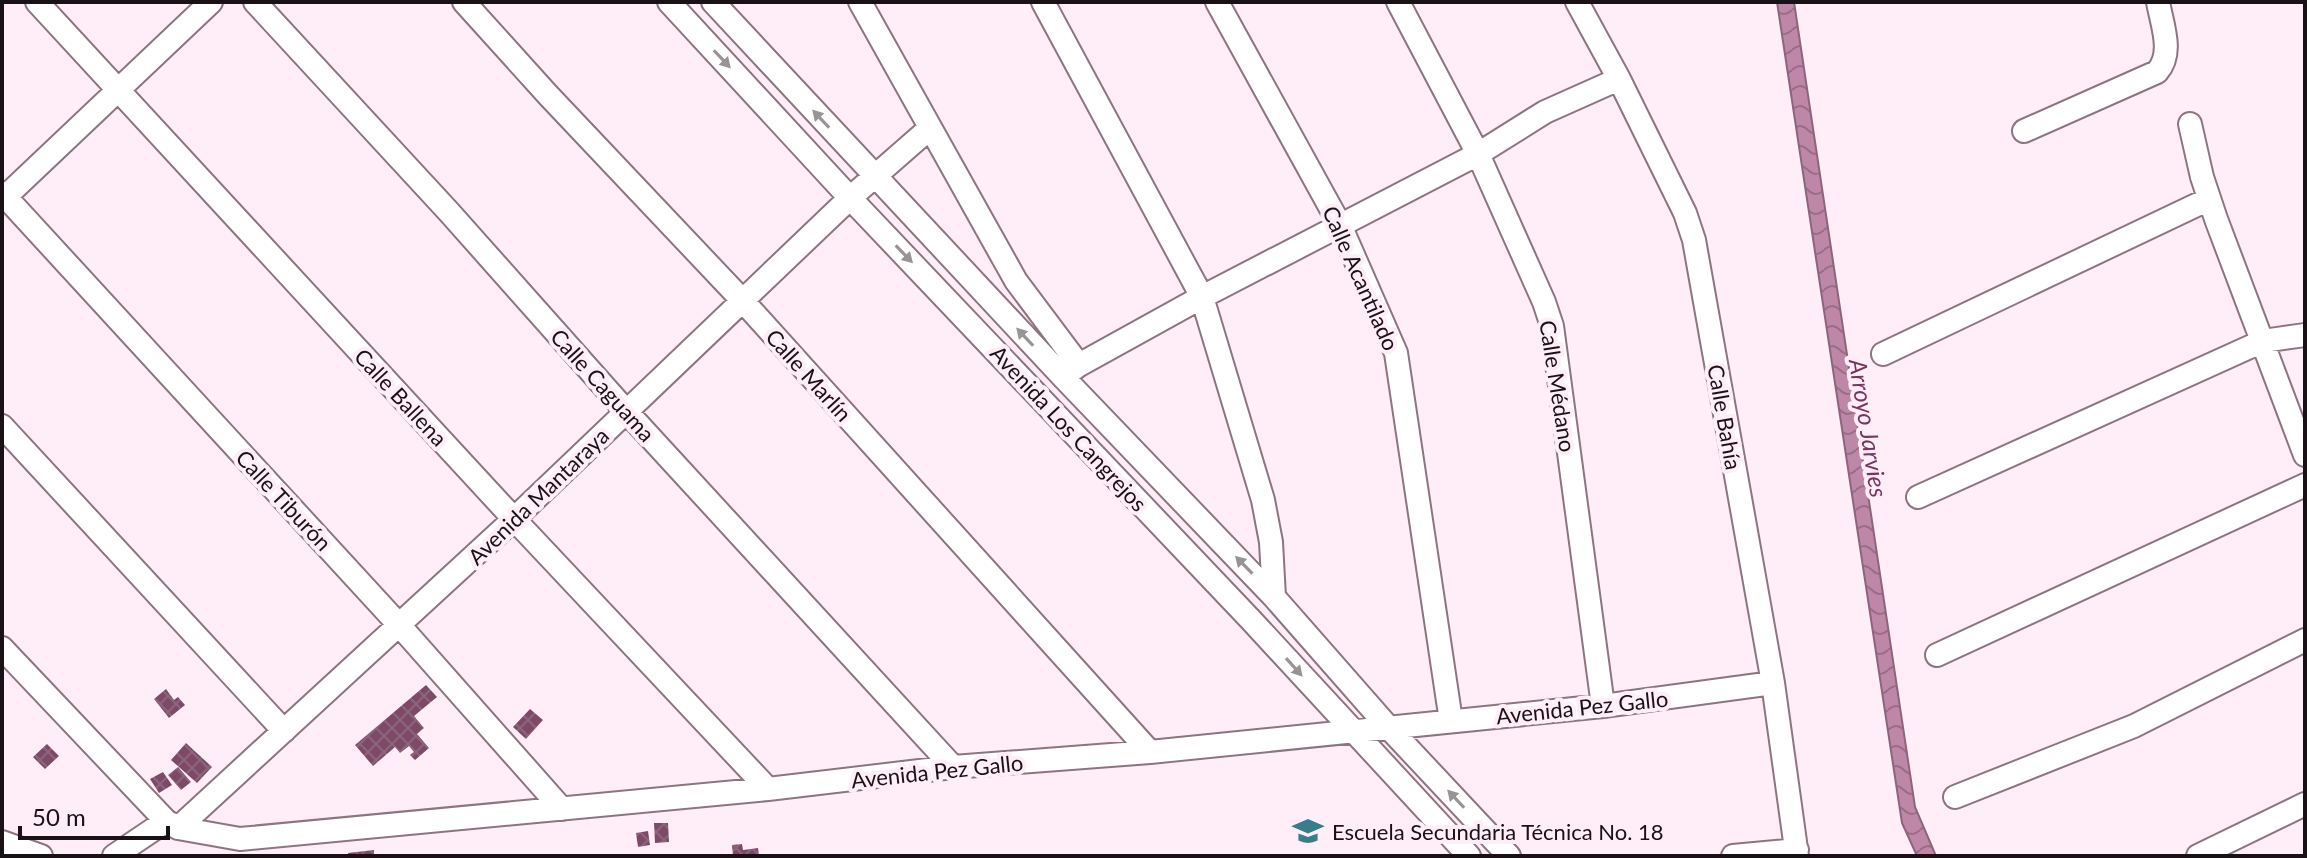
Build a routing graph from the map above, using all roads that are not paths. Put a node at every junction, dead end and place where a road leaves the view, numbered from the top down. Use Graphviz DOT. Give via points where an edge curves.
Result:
graph roads {
  1 [pos="37,2"];
  2 [pos="211,2"];
  3 [pos="255,2"];
  4 [pos="464,2"];
  5 [pos="669,2"];
  6 [pos="713,2"];
  7 [pos="860,2"];
  8 [pos="1043,2"];
  9 [pos="1217,2"];
  10 [pos="1398,2"];
  11 [pos="1577,2"];
  12 [pos="2158,2"];
  13 [pos="1619,79"];
  14 [pos="117,89"];
  15 [pos="2190,124"];
  16 [pos="930,128"];
  17 [pos="2024,131"];
  18 [pos="1478,154"];
  19 [pos="874,176"];
  20 [pos="3,196"];
  21 [pos="850,198"];
  22 [pos="2209,199"];
  23 [pos="1340,225"];
  24 [pos="1202,297"];
  25 [pos="742,300"];
  26 [pos="2305,335"];
  27 [pos="2263,341"];
  28 [pos="1883,354"];
  29 [pos="1071,371"];
  30 [pos="626,411"];
  31 [pos="2,426"];
  32 [pos="2305,455"];
  33 [pos="2305,485"];
  34 [pos="1918,497"];
  35 [pos="514,519"];
  36 [pos="1274,597"];
  37 [pos="400,626"];
  38 [pos="2305,640"];
  39 [pos="2,648"];
  40 [pos="1937,655"];
  41 [pos="1773,683"];
  42 [pos="1603,706"];
  43 [pos="1451,721"];
  44 [pos="1389,728"];
  45 [pos="284,731"];
  46 [pos="1352,731"];
  47 [pos="1150,752"];
  48 [pos="953,767"];
  49 [pos="768,789"];
  50 [pos="1955,797"];
  51 [pos="2305,804"];
  52 [pos="562,809"];
  53 [pos="172,825"];
  54 [pos="2,842"];
  55 [pos="1797,853"];
  56 [pos="41,856"];
  57 [pos="114,856"];
  58 [pos="1469,856"];
  59 [pos="1509,856"];
  60 [pos="1733,856"];
  61 [pos="2198,856"];
  1 -- 14 [label="street, Calle Ballena"];
  2 -- 14 [label="street"];
  3 -- 30 [label="street, Calle Caguama"];
  4 -- 25 [label="street, Calle Marlín"];
  5 -- 21 [label="street, Avenida Los Cangrejos, one-way"];
  19 -- 6 [label="street, Avenida Los Cangrejos, one-way"];
  7 -- 16 [label="street"];
  8 -- 24 [label="street"];
  9 -- 23 [label="street, Calle Acantilado"];
  10 -- 18 [label="street, Calle Médano"];
  11 -- 13 [label="street, Calle Bahía"];
  12 -- 17 [label="street" via="2167,49 2157,72"];
  13 -- 18 [label="street" via="1545,112"];
  13 -- 41 [label="street, Calle Bahía" via="1694,240"];
  14 -- 20 [label="street"];
  14 -- 35 [label="street, Calle Ballena"];
  15 -- 22 [label="street"];
  16 -- 19 [label="street, Avenida Mantaraya"];
  16 -- 29 [label="street"];
  18 -- 23 [label="street"];
  18 -- 42 [label="street, Calle Médano" via="1552,326"];
  19 -- 21 [label="street, Avenida Mantaraya"];
  29 -- 19 [label="street, Avenida Los Cangrejos, one-way"];
  20 -- 37 [label="street, Calle Tiburón"];
  21 -- 25 [label="street, Avenida Mantaraya"];
  21 -- 46 [label="street, Avenida Los Cangrejos, one-way"];
  22 -- 27 [label="street"];
  22 -- 28 [label="street"];
  23 -- 24 [label="street"];
  23 -- 43 [label="street, Calle Acantilado" via="1396,353"];
  24 -- 29 [label="street"];
  24 -- 36 [label="street" via="1263,500"];
  25 -- 30 [label="street, Avenida Mantaraya"];
  25 -- 47 [label="street, Calle Marlín"];
  26 -- 27 [label="street"];
  27 -- 32 [label="street"];
  27 -- 34 [label="street"];
  36 -- 29 [label="street, Avenida Los Cangrejos, one-way"];
  30 -- 35 [label="street, Avenida Mantaraya"];
  30 -- 48 [label="street, Calle Caguama"];
  31 -- 45 [label="street"];
  33 -- 40 [label="street"];
  35 -- 37 [label="street, Avenida Mantaraya"];
  35 -- 49 [label="street, Calle Ballena"];
  36 -- 44 [label="street, Avenida Los Cangrejos"];
  37 -- 45 [label="street, Avenida Mantaraya"];
  37 -- 52 [label="street, Calle Tiburón"];
  38 -- 50 [label="street" via="2134,726"];
  39 -- 53 [label="street"];
  41 -- 42 [label="street, Avenida Pez Gallo"];
  41 -- 55 [label="street, Calle Bahía"];
  42 -- 43 [label="street, Avenida Pez Gallo"];
  43 -- 44 [label="street, Avenida Pez Gallo"];
  44 -- 46 [label="street, Avenida Pez Gallo"];
  59 -- 44 [label="street, Avenida Los Cangrejos, one-way"];
  45 -- 53 [label="street, Avenida Mantaraya"];
  46 -- 47 [label="street, Avenida Pez Gallo"];
  46 -- 58 [label="street, Avenida Los Cangrejos"];
  47 -- 48 [label="street, Avenida Pez Gallo"];
  48 -- 49 [label="street, Avenida Pez Gallo"];
  49 -- 52 [label="street, Avenida Pez Gallo"];
  51 -- 61 [label="street"];
  52 -- 53 [label="street, Avenida Pez Gallo" via="240,839"];
  53 -- 57 [label="street"];
  54 -- 56 [label="street"];
  55 -- 60 [label="street"];
}
